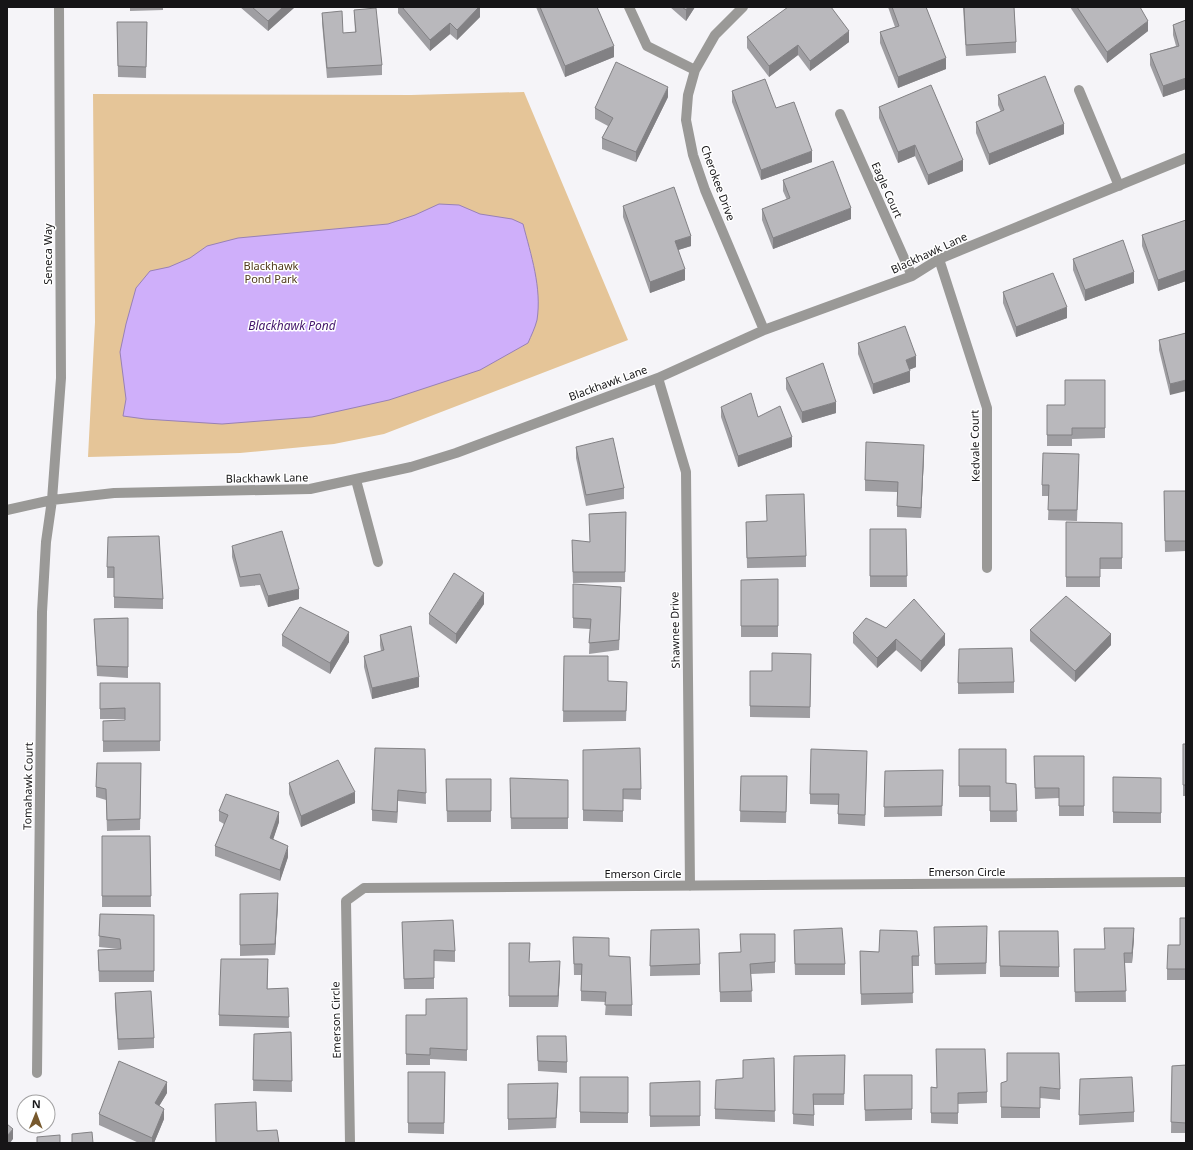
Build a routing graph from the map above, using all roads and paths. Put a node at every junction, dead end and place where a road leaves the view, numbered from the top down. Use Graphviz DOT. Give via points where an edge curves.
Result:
graph roads {
  1 [pos="59,7"];
  2 [pos="628,7"];
  3 [pos="743,7"];
  4 [pos="695,70"];
  5 [pos="1079,90"];
  6 [pos="840,114"];
  7 [pos="1186,158"];
  8 [pos="1119,186"];
  9 [pos="939,259"];
  10 [pos="912,276"];
  11 [pos="764,330"];
  12 [pos="658,378"];
  13 [pos="356,480"];
  14 [pos="52,500"];
  15 [pos="7,510"];
  16 [pos="378,562"];
  17 [pos="987,568"];
  18 [pos="1186,882"];
  19 [pos="690,886"];
  20 [pos="37,1073"];
  21 [pos="350,1143"];
  1 -- 14 [label="street, Seneca Way" via="60,378"];
  2 -- 4 [label="street" via="647,46"];
  3 -- 4 [label="street, Cherokee Drive" via="715,35"];
  4 -- 11 [label="street, Cherokee Drive" via="688,95 686,120 693,156"];
  5 -- 8 [label="street"];
  6 -- 10 [label="street, Eagle Court"];
  7 -- 8 [label="street, Blackhawk Lane"];
  8 -- 9 [label="street, Blackhawk Lane"];
  9 -- 10 [label="street, Blackhawk Lane"];
  9 -- 17 [label="street, Kedvale Court" via="987,408"];
  10 -- 11 [label="street, Blackhawk Lane"];
  11 -- 12 [label="street, Blackhawk Lane"];
  12 -- 13 [label="street, Blackhawk Lane" via="456,453"];
  12 -- 19 [label="street, Shawnee Drive" via="686,472"];
  13 -- 14 [label="street, Blackhawk Lane" via="310,489 114,493"];
  13 -- 16 [label="street"];
  14 -- 15 [label="street, Blackhawk Lane"];
  14 -- 20 [label="street, Tomahawk Court" via="46,542 42,612"];
  18 -- 19 [label="street, Emerson Circle"];
  19 -- 21 [label="street, Emerson Circle" via="364,888 346,901"];
}
